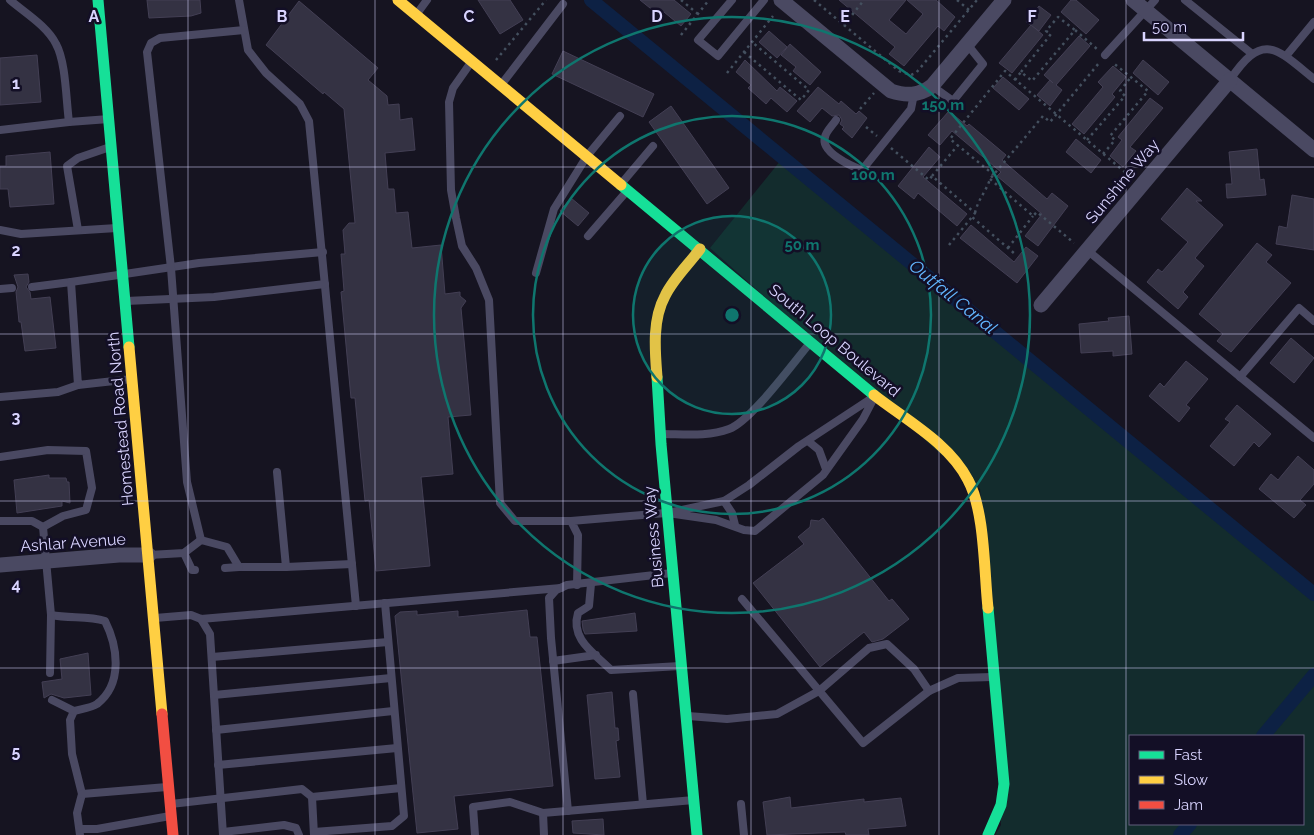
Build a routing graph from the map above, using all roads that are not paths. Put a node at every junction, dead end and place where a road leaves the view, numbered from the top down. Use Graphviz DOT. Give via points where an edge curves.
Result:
graph roads {
  1 [pos="10,0"];
  2 [pos="98,0"];
  3 [pos="239,0"];
  4 [pos="398,0"];
  5 [pos="428,0"];
  6 [pos="732,0"];
  7 [pos="764,0"];
  8 [pos="781,0"];
  9 [pos="1004,0"];
  10 [pos="1185,0"];
  11 [pos="1144,3"];
  12 [pos="563,4"];
  13 [pos="416,14"];
  14 [pos="1314,22"];
  15 [pos="244,30"];
  16 [pos="967,44"];
  17 [pos="1251,53"];
  18 [pos="1105,56"];
  19 [pos="1286,56"];
  20 [pos="472,61"];
  21 [pos="1314,79"];
  22 [pos="1230,80"];
  23 [pos="501,85"];
  24 [pos="932,86"];
  25 [pos="914,94"];
  26 [pos="620,116"];
  27 [pos="109,119"];
  28 [pos="836,120"];
  29 [pos="69,122"];
  30 [pos="0,130"];
  31 [pos="112,146"];
  32 [pos="653,146"];
  33 [pos="1314,150"];
  34 [pos="587,156"];
  35 [pos="625,187"];
  36 [pos="119,228"];
  37 [pos="0,230"];
  38 [pos="78,230"];
  39 [pos="588,236"];
  40 [pos="700,249"];
  41 [pos="1086,251"];
  42 [pos="322,252"];
  43 [pos="171,268"];
  44 [pos="536,273"];
  45 [pos="124,276"];
  46 [pos="72,282"];
  47 [pos="325,284"];
  48 [pos="32,287"];
  49 [pos="12,288"];
  50 [pos="0,289"];
  51 [pos="172,299"];
  52 [pos="126,301"];
  53 [pos="1041,305"];
  54 [pos="1314,321"];
  55 [pos="811,342"];
  56 [pos="1240,377"];
  57 [pos="132,378"];
  58 [pos="78,385"];
  59 [pos="875,396"];
  60 [pos="0,397"];
  61 [pos="660,434"];
  62 [pos="1314,438"];
  63 [pos="808,441"];
  64 [pos="0,457"];
  65 [pos="826,469"];
  66 [pos="277,472"];
  67 [pos="724,501"];
  68 [pos="668,513"];
  69 [pos="0,521"];
  70 [pos="571,521"];
  71 [pos="735,525"];
  72 [pos="43,527"];
  73 [pos="201,540"];
  74 [pos="184,553"];
  75 [pos="149,555"];
  76 [pos="45,561"];
  77 [pos="352,564"];
  78 [pos="0,565"];
  79 [pos="239,567"];
  80 [pos="225,568"];
  81 [pos="286,568"];
  82 [pos="195,570"];
  83 [pos="673,573"];
  84 [pos="591,584"];
  85 [pos="577,585"];
  86 [pos="561,588"];
  87 [pos="742,599"];
  88 [pos="385,603"];
  89 [pos="356,606"];
  90 [pos="51,615"];
  91 [pos="155,618"];
  92 [pos="201,619"];
  93 [pos="388,642"];
  94 [pos="596,655"];
  95 [pos="212,657"];
  96 [pos="553,662"];
  97 [pos="681,666"];
  98 [pos="50,673"];
  99 [pos="994,676"];
  100 [pos="391,678"];
  101 [pos="819,691"];
  102 [pos="929,691"];
  103 [pos="633,694"];
  104 [pos="214,695"];
  105 [pos="52,700"];
  106 [pos="74,711"];
  107 [pos="393,711"];
  108 [pos="686,716"];
  109 [pos="216,730"];
  110 [pos="397,748"];
  111 [pos="218,765"];
  112 [pos="169,786"];
  113 [pos="401,788"];
  114 [pos="82,794"];
  115 [pos="312,797"];
  116 [pos="220,798"];
  117 [pos="694,800"];
  118 [pos="170,804"];
  119 [pos="642,804"];
  120 [pos="741,804"];
  121 [pos="568,811"];
  122 [pos="543,813"];
  123 [pos="172,816"];
  124 [pos="80,832"];
  125 [pos="223,834"];
  126 [pos="314,834"];
  127 [pos="173,835"];
  128 [pos="299,835"];
  129 [pos="475,835"];
  130 [pos="544,835"];
  131 [pos="697,835"];
  132 [pos="744,835"];
  133 [pos="988,835"];
  1 -- 29 [label="lane" via="41,26 56,44"];
  2 -- 27 [label="street, Homestead Road North"];
  3 -- 15 [label="lane"];
  4 -- 13 [label="street, South Loop Boulevard"];
  5 -- 13 [label="lane"];
  6 -- 7 [label="lane" via="698,40 718,56"];
  8 -- 25 [label="street" via="891,91 902,95"];
  9 -- 16 [label="street"];
  10 -- 17 [label="lane"];
  11 -- 18 [label="lane"];
  11 -- 22 [label="street"];
  12 -- 23 [label="lane"];
  13 -- 20 [label="street, South Loop Boulevard"];
  14 -- 19 [label="lane"];
  15 -- 42 [label="lane" via="248,50 266,73 300,104 309,121"];
  15 -- 43 [label="lane" via="160,38 151,43 147,52"];
  16 -- 24 [label="street"];
  16 -- 24 [label="lane" via="983,64 953,101"];
  17 -- 19 [label="lane" via="1268,49"];
  17 -- 22 [label="lane"];
  19 -- 21 [label="lane"];
  20 -- 23 [label="street, South Loop Boulevard"];
  20 -- 70 [label="lane" via="453,88 449,102 451,190 462,246 476,268 489,300 500,503 515,521"];
  22 -- 33 [label="street"];
  22 -- 41 [label="street, Sunshine Way"];
  23 -- 34 [label="street, South Loop Boulevard"];
  24 -- 25 [label="street" via="923,93"];
  25 -- 28 [label="lane" via="912,109 862,170 844,163 832,153 824,139"];
  26 -- 34 [label="lane"];
  27 -- 29 [label="lane"];
  27 -- 31 [label="street, Homestead Road North"];
  29 -- 30 [label="lane"];
  31 -- 36 [label="street, Homestead Road North"];
  31 -- 38 [label="lane" via="78,158 68,166"];
  32 -- 35 [label="lane"];
  34 -- 35 [label="street, South Loop Boulevard"];
  34 -- 44 [label="lane" via="554,209"];
  35 -- 39 [label="lane"];
  35 -- 40 [label="street, South Loop Boulevard"];
  36 -- 38 [label="lane"];
  36 -- 45 [label="street, Homestead Road North"];
  37 -- 38 [label="lane" via="21,234"];
  40 -- 55 [label="street, South Loop Boulevard"];
  40 -- 61 [label="street, Business Way" via="664,295 658,312 655,346"];
  41 -- 53 [label="street, Sunshine Way"];
  41 -- 56 [label="lane"];
  42 -- 43 [label="lane"];
  42 -- 47 [label="lane"];
  43 -- 45 [label="lane"];
  43 -- 51 [label="lane"];
  45 -- 46 [label="lane"];
  45 -- 52 [label="street, Homestead Road North"];
  46 -- 48 [label="lane"];
  46 -- 58 [label="lane"];
  47 -- 51 [label="lane"];
  47 -- 77 [label="lane"];
  49 -- 50 [label="lane"];
  51 -- 52 [label="lane"];
  51 -- 73 [label="lane" via="186,482"];
  52 -- 57 [label="street, Homestead Road North"];
  54 -- 56 [label="lane" via="1298,308"];
  55 -- 59 [label="street, South Loop Boulevard"];
  55 -- 61 [label="lane" via="756,408 730,429 703,434"];
  56 -- 62 [label="lane"];
  57 -- 58 [label="lane"];
  57 -- 75 [label="street, Homestead Road North"];
  58 -- 60 [label="lane" via="58,392"];
  59 -- 63 [label="lane"];
  59 -- 65 [label="lane" via="863,419"];
  59 -- 99 [label="street, South Loop Boulevard" via="943,449 962,469 974,491"];
  61 -- 68 [label="street, Business Way"];
  63 -- 65 [label="lane" via="819,450"];
  63 -- 67 [label="lane"];
  64 -- 72 [label="lane" via="48,450 86,450 92,488 86,510 63,516"];
  65 -- 71 [label="lane" via="762,527 755,531"];
  66 -- 81 [label="lane"];
  67 -- 68 [label="lane"];
  67 -- 71 [label="lane"];
  68 -- 70 [label="lane"];
  68 -- 71 [label="lane"];
  68 -- 83 [label="street, Business Way"];
  69 -- 72 [label="lane" via="32,521"];
  70 -- 85 [label="lane" via="578,535"];
  72 -- 76 [label="lane"];
  73 -- 74 [label="lane"];
  73 -- 79 [label="lane" via="227,546"];
  74 -- 75 [label="lane"];
  74 -- 82 [label="lane" via="192,570"];
  75 -- 76 [label="street, Ashlar Avenue"];
  75 -- 91 [label="street, Homestead Road North"];
  76 -- 78 [label="street, Ashlar Avenue"];
  76 -- 90 [label="lane"];
  77 -- 81 [label="lane"];
  77 -- 89 [label="lane"];
  79 -- 80 [label="lane"];
  79 -- 81 [label="lane"];
  83 -- 84 [label="lane"];
  83 -- 97 [label="street, Business Way"];
  84 -- 85 [label="lane"];
  84 -- 94 [label="lane" via="589,606 578,613 576,621 580,640"];
  85 -- 86 [label="lane"];
  86 -- 88 [label="lane"];
  86 -- 96 [label="lane" via="549,598"];
  87 -- 101 [label="lane"];
  88 -- 89 [label="lane"];
  88 -- 93 [label="lane"];
  89 -- 92 [label="lane"];
  90 -- 98 [label="lane"];
  90 -- 106 [label="lane" via="93,617 105,621 113,636 116,665 111,689 95,705"];
  91 -- 92 [label="lane" via="191,615"];
  91 -- 112 [label="street, Homestead Road North"];
  92 -- 95 [label="lane" via="210,634"];
  93 -- 95 [label="lane"];
  93 -- 100 [label="lane"];
  94 -- 96 [label="lane"];
  94 -- 97 [label="lane" via="611,670"];
  95 -- 104 [label="lane"];
  96 -- 121 [label="lane"];
  97 -- 108 [label="street, Business Way"];
  99 -- 102 [label="lane" via="958,678"];
  99 -- 133 [label="street, South Loop Boulevard" via="1004,784 1002,805"];
  100 -- 104 [label="lane"];
  100 -- 107 [label="lane"];
  101 -- 102 [label="lane" via="870,648 887,644 914,669"];
  101 -- 102 [label="lane" via="863,743"];
  101 -- 108 [label="lane" via="777,714 727,719"];
  103 -- 119 [label="lane"];
  104 -- 109 [label="lane"];
  105 -- 106 [label="lane"];
  106 -- 114 [label="lane" via="70,720 72,754"];
  107 -- 109 [label="lane"];
  107 -- 110 [label="lane"];
  108 -- 117 [label="street, Business Way"];
  109 -- 111 [label="lane"];
  110 -- 111 [label="lane"];
  110 -- 113 [label="lane"];
  111 -- 116 [label="lane"];
  112 -- 114 [label="lane"];
  112 -- 118 [label="street, Homestead Road North"];
  113 -- 115 [label="lane"];
  113 -- 126 [label="lane" via="404,816 392,826"];
  114 -- 124 [label="lane" via="78,813"];
  115 -- 116 [label="lane" via="302,789"];
  115 -- 126 [label="lane"];
  116 -- 118 [label="lane"];
  116 -- 125 [label="lane"];
  117 -- 119 [label="lane"];
  117 -- 131 [label="street, Business Way"];
  118 -- 123 [label="street, Homestead Road North"];
  119 -- 121 [label="lane"];
  120 -- 132 [label="lane"];
  121 -- 122 [label="lane"];
  122 -- 129 [label="lane" via="510,802 473,807"];
  122 -- 130 [label="lane"];
  123 -- 124 [label="lane"];
  123 -- 127 [label="street, Homestead Road North"];
  125 -- 128 [label="lane" via="284,825 296,828"];
}
